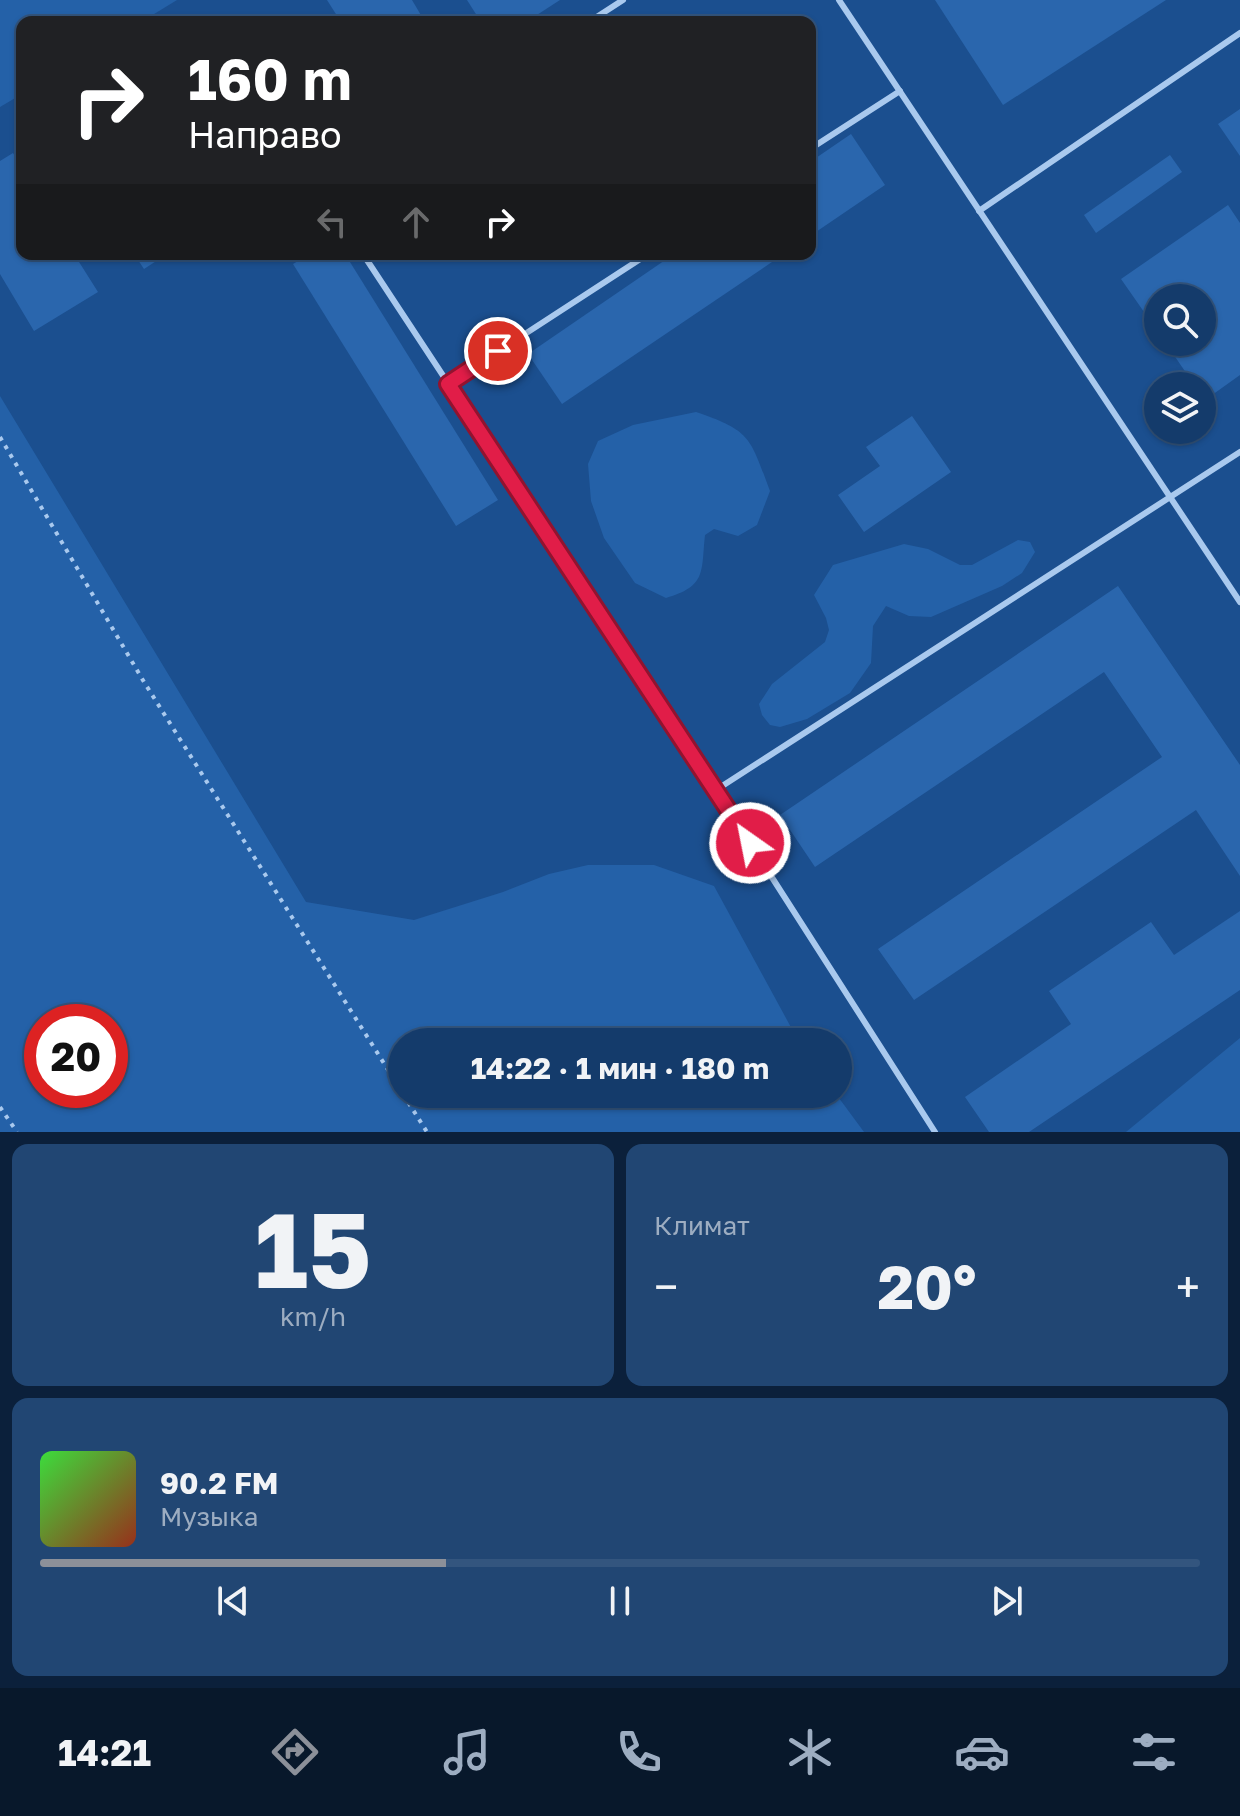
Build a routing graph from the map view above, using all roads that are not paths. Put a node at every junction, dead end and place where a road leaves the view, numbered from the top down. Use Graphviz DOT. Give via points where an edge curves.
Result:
graph roads {
  1 [pos="623,0"];
  2 [pos="839,0"];
  3 [pos="598,16"];
  4 [pos="1240,33"];
  5 [pos="900,91"];
  6 [pos="816,145"];
  7 [pos="979,211"];
  8 [pos="367,260"];
  9 [pos="639,260"];
  10 [pos="448,384"];
  11 [pos="1240,452"];
  12 [pos="1171,498"];
  13 [pos="1240,602"];
  14 [pos="716,790"];
  15 [pos="935,1132"];
  1 -- 3 [label="lane"];
  2 -- 5 [label="lane"];
  4 -- 7 [label="lane"];
  5 -- 6 [label="lane"];
  5 -- 7 [label="lane"];
  7 -- 12 [label="lane"];
  8 -- 10 [label="lane"];
  9 -- 10 [label="lane"];
  10 -- 14 [label="lane"];
  11 -- 12 [label="lane"];
  12 -- 13 [label="lane"];
  12 -- 14 [label="lane"];
  14 -- 15 [label="lane"];
}
